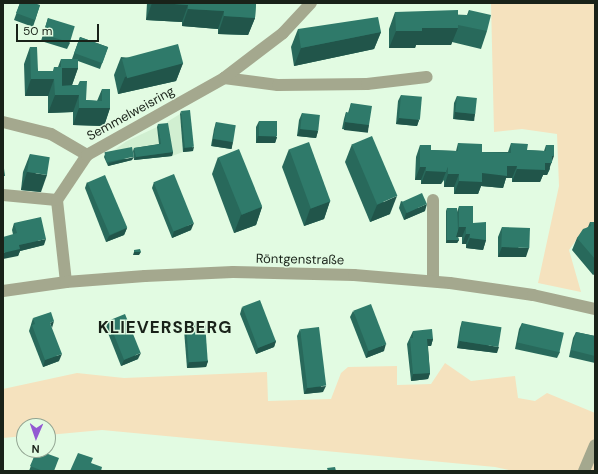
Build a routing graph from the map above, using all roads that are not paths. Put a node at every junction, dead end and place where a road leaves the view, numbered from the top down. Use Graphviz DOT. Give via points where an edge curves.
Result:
graph roads {
  1 [pos="311,3"];
  2 [pos="224,78"];
  3 [pos="427,78"];
  4 [pos="3,122"];
  5 [pos="87,154"];
  6 [pos="3,195"];
  7 [pos="58,200"];
  8 [pos="433,200"];
  9 [pos="433,281"];
  10 [pos="66,282"];
  11 [pos="3,291"];
  12 [pos="595,309"];
  13 [pos="595,445"];
  14 [pos="584,471"];
  1 -- 2 [label="street, Semmelweisring" via="283,33"];
  2 -- 3 [label="street" via="278,85 367,84"];
  2 -- 5 [label="street, Semmelweisring"];
  4 -- 5 [label="street" via="51,134"];
  5 -- 7 [label="street, Semmelweisring"];
  6 -- 7 [label="street"];
  7 -- 10 [label="street"];
  8 -- 9 [label="street"];
  9 -- 10 [label="street, Röntgenstraße" via="354,275 233,272"];
  9 -- 12 [label="street, Röntgenstraße" via="534,295"];
  10 -- 11 [label="street, Röntgenstraße"];
  13 -- 14 [label="street"];
}
